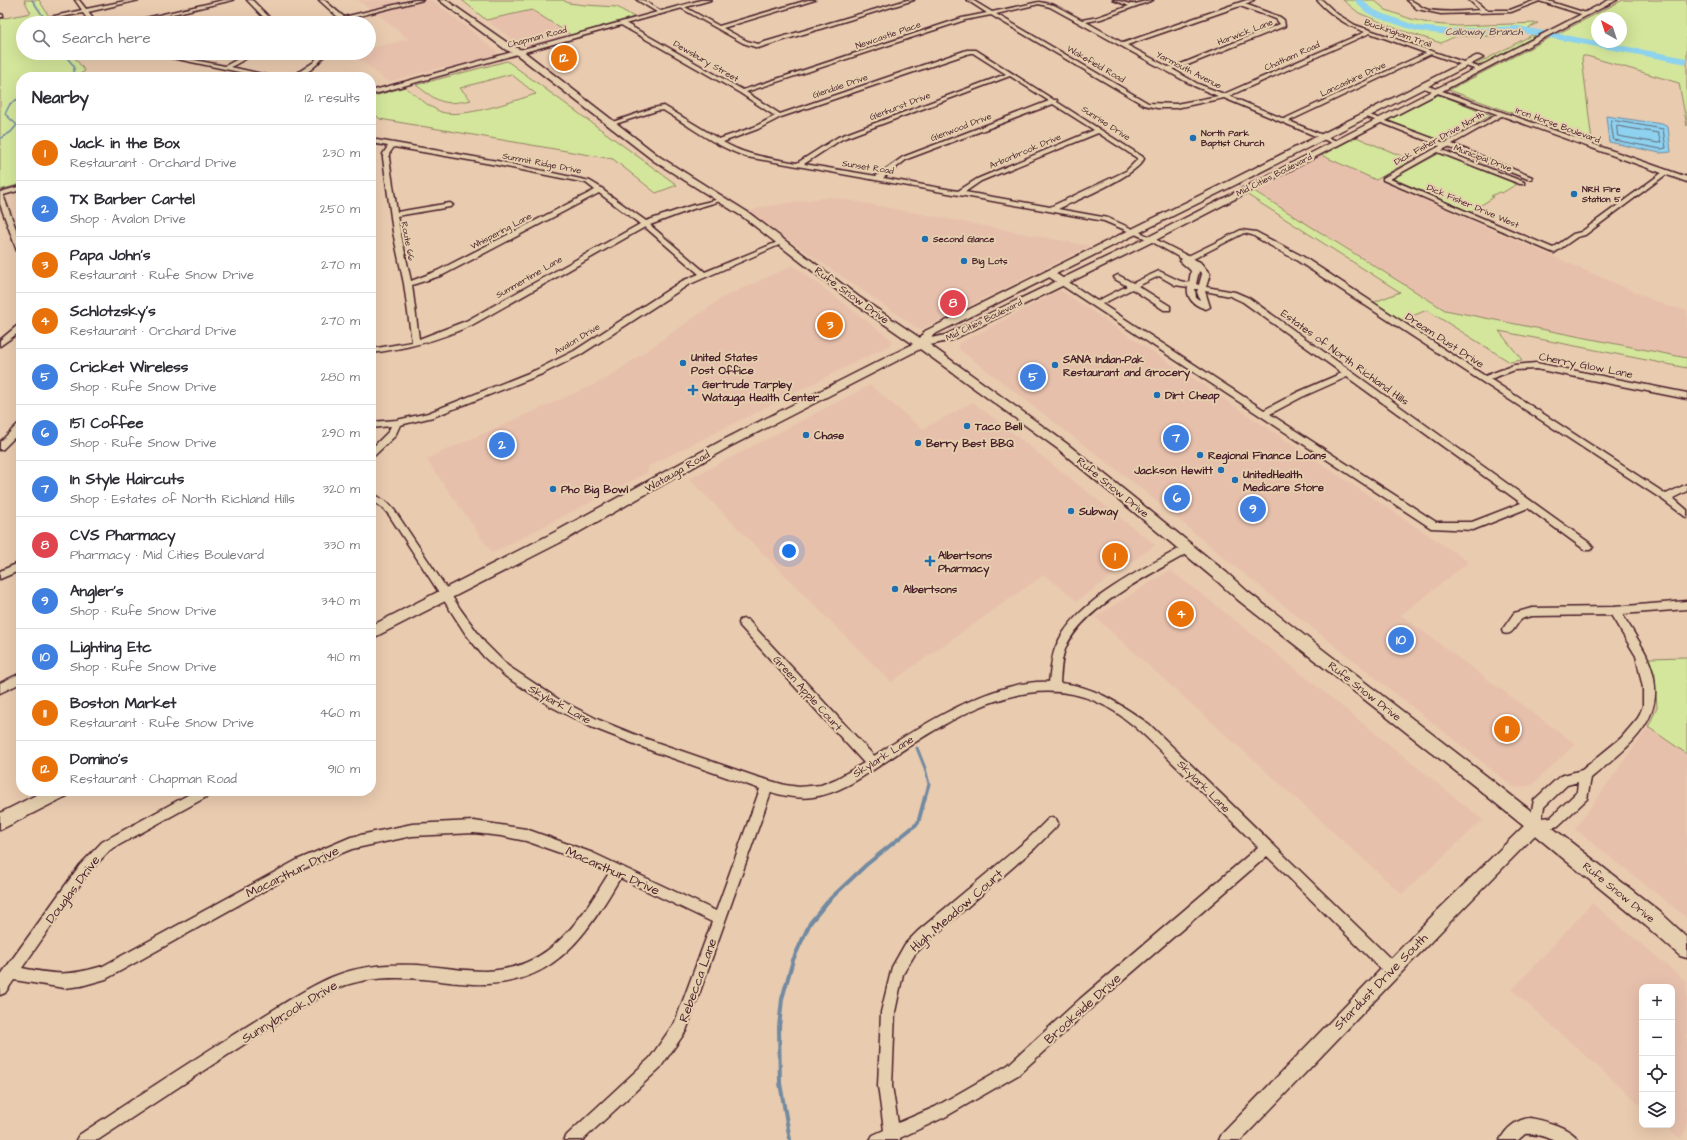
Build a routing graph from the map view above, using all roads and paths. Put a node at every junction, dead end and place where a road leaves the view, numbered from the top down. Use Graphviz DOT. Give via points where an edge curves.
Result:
graph roads {
  1 [pos="77,0"];
  2 [pos="137,0"];
  3 [pos="231,0"];
  4 [pos="249,0"];
  5 [pos="321,0"];
  6 [pos="421,0"];
  7 [pos="442,0"];
  8 [pos="453,0"];
  9 [pos="639,0"];
  10 [pos="708,0"];
  11 [pos="813,0"];
  12 [pos="912,0"];
  13 [pos="969,0"];
  14 [pos="1115,0"];
  15 [pos="1151,0"];
  16 [pos="1252,0"];
  17 [pos="1319,0"];
  18 [pos="1409,0"];
  19 [pos="1471,0"];
  20 [pos="1540,0"];
  21 [pos="1614,0"];
  22 [pos="1039,1"];
  23 [pos="1240,4"];
  24 [pos="1587,4"];
  25 [pos="1133,6"];
  26 [pos="681,7"];
  27 [pos="85,11"];
  28 [pos="1573,11"];
  29 [pos="662,12"];
  30 [pos="1485,12"];
  31 [pos="991,13"];
  32 [pos="1566,14"];
  33 [pos="1586,14"];
  34 [pos="61,16"];
  35 [pos="88,16"];
  36 [pos="159,16"];
  37 [pos="265,16"];
  38 [pos="341,16"];
  39 [pos="352,16"];
  40 [pos="1081,22"];
  41 [pos="623,24"];
  42 [pos="718,28"];
  43 [pos="1369,32"];
  44 [pos="1123,45"];
  45 [pos="971,50"];
  46 [pos="519,52"];
  47 [pos="1430,53"];
  48 [pos="1486,54"];
  49 [pos="182,60"];
  50 [pos="240,60"];
  51 [pos="318,60"];
  52 [pos="1466,65"];
  53 [pos="226,68"];
  54 [pos="1167,69"];
  55 [pos="1479,69"];
  56 [pos="246,72"];
  57 [pos="302,72"];
  58 [pos="1011,74"];
  59 [pos="1423,86"];
  60 [pos="1436,91"];
  61 [pos="376,92"];
  62 [pos="742,92"];
  63 [pos="1223,97"];
  64 [pos="1055,101"];
  65 [pos="1502,114"];
  66 [pos="1365,115"];
  67 [pos="779,116"];
  68 [pos="1379,120"];
  69 [pos="1284,122"];
  70 [pos="610,124"];
  71 [pos="1098,130"];
  72 [pos="1322,137"];
  73 [pos="376,142"];
  74 [pos="717,142"];
  75 [pos="1337,143"];
  76 [pos="392,145"];
  77 [pos="1447,146"];
  78 [pos="1438,150"];
  79 [pos="799,164"];
  80 [pos="1254,171"];
  81 [pos="1665,173"];
  82 [pos="878,178"];
  83 [pos="1269,178"];
  84 [pos="1386,178"];
  85 [pos="1530,178"];
  86 [pos="1687,180"];
  87 [pos="1522,183"];
  88 [pos="16,190"];
  89 [pos="601,190"];
  90 [pos="961,192"];
  91 [pos="0,195"];
  92 [pos="719,197"];
  93 [pos="450,205"];
  94 [pos="1052,209"];
  95 [pos="394,215"];
  96 [pos="645,224"];
  97 [pos="1134,231"];
  98 [pos="16,238"];
  99 [pos="1147,240"];
  100 [pos="782,242"];
  101 [pos="1185,260"];
  102 [pos="1049,273"];
  103 [pos="703,274"];
  104 [pos="1118,277"];
  105 [pos="408,284"];
  106 [pos="1067,285"];
  107 [pos="1132,286"];
  108 [pos="1192,287"];
  109 [pos="1202,289"];
  110 [pos="1096,304"];
  111 [pos="1167,308"];
  112 [pos="16,331"];
  113 [pos="3,342"];
  114 [pos="416,343"];
  115 [pos="921,344"];
  116 [pos="376,350"];
  117 [pos="1348,374"];
  118 [pos="1483,379"];
  119 [pos="1687,396"];
  120 [pos="1264,414"];
  121 [pos="397,423"];
  122 [pos="376,425"];
  123 [pos="16,431"];
  124 [pos="0,448"];
  125 [pos="376,449"];
  126 [pos="1687,487"];
  127 [pos="1666,498"];
  128 [pos="376,499"];
  129 [pos="1528,504"];
  130 [pos="1687,515"];
  131 [pos="1588,547"];
  132 [pos="1187,549"];
  133 [pos="16,568"];
  134 [pos="0,575"];
  135 [pos="446,594"];
  136 [pos="1687,605"];
  137 [pos="1614,611"];
  138 [pos="744,623"];
  139 [pos="376,630"];
  140 [pos="1507,630"];
  141 [pos="16,680"];
  142 [pos="1054,686"];
  143 [pos="0,688"];
  144 [pos="872,763"];
  145 [pos="1584,775"];
  146 [pos="768,786"];
  147 [pos="50,796"];
  148 [pos="197,796"];
  149 [pos="0,822"];
  150 [pos="1052,823"];
  151 [pos="1535,825"];
  152 [pos="1267,848"];
  153 [pos="617,872"];
  154 [pos="720,919"];
  155 [pos="1687,949"];
  156 [pos="1392,970"];
  157 [pos="10,973"];
  158 [pos="0,988"];
  159 [pos="888,1138"];
  160 [pos="84,1140"];
  161 [pos="572,1140"];
  162 [pos="1228,1140"];
  163 [pos="1508,1140"];
  164 [pos="1570,1140"];
  1 -- 27 [label="street"];
  2 -- 27 [label="street"];
  3 -- 36 [label="street"];
  4 -- 37 [label="street"];
  5 -- 38 [label="street"];
  6 -- 39 [label="street"];
  7 -- 46 [label="main road, Rufe Snow Drive" via="509,48"];
  8 -- 46 [label="main road, Rufe Snow Drive" via="516,46"];
  9 -- 29 [label="street"];
  10 -- 26 [label="street, Chapman Road"];
  11 -- 42 [label="street"];
  12 -- 42 [label="street" via="758,46"];
  13 -- 31 [label="street, Wakefield Road"];
  14 -- 25 [label="street"];
  15 -- 25 [label="street"];
  16 -- 23 [label="street"];
  17 -- 43 [label="street, Buckingham Trail" via="1335,15"];
  18 -- 30 [label="street" via="1420,8 1433,12"];
  19 -- 30 [label="street"];
  20 -- 28 [label="street"];
  20 -- 30 [label="street" via="1516,10"];
  21 -- 33 [label="main road, Mid Cities Boulevard"];
  22 -- 31 [label="street, Newcastle Place"];
  22 -- 40 [label="street, Yarmouth Avenue"];
  23 -- 44 [label="street"];
  23 -- 54 [label="street, Harwick Lane" via="1278,18 1283,25"];
  24 -- 28 [label="main road"];
  25 -- 40 [label="street"];
  26 -- 29 [label="street, Chapman Road"];
  26 -- 42 [label="street"];
  27 -- 34 [label="street"];
  27 -- 35 [label="street"];
  28 -- 32 [label="main road"];
  28 -- 33 [label="street"];
  29 -- 41 [label="street, Chapman Road"];
  31 -- 62 [label="street, Newcastle Place" via="941,26"];
  31 -- 63 [label="street, Wakefield Road" via="1152,106 1176,106"];
  33 -- 55 [label="main road, Mid Cities Boulevard"];
  40 -- 44 [label="street, Yarmouth Avenue"];
  41 -- 46 [label="street, Chapman Road"];
  41 -- 62 [label="street, Dewsbury Street"];
  43 -- 47 [label="street, Buckingham Trail"];
  43 -- 63 [label="street, Chatham Road"];
  44 -- 54 [label="street, Yarmouth Avenue"];
  45 -- 58 [label="street, Sunrise Drive"];
  45 -- 67 [label="street, Glendale Drive"];
  46 -- 61 [label="street, Chapman Road"];
  46 -- 70 [label="main road, Rufe Snow Drive"];
  47 -- 52 [label="street, Buckingham Trail"];
  47 -- 69 [label="street, Lancashire Drive"];
  48 -- 52 [label="main road, Mid Cities Boulevard"];
  49 -- 53 [label="street"];
  50 -- 53 [label="street"];
  51 -- 57 [label="street"];
  52 -- 55 [label="street, Buckingham Trail"];
  52 -- 59 [label="main road, Mid Cities Boulevard"];
  53 -- 56 [label="street"];
  54 -- 63 [label="street, Yarmouth Avenue"];
  55 -- 60 [label="main road, Mid Cities Boulevard"];
  58 -- 64 [label="street, Sunrise Drive"];
  58 -- 79 [label="street, Glenhurst Drive" via="840,138"];
  59 -- 60 [label="street, Iron Horse Boulevard"];
  59 -- 66 [label="main road, Mid Cities Boulevard"];
  60 -- 65 [label="street, Iron Horse Boulevard"];
  60 -- 68 [label="main road, Mid Cities Boulevard"];
  62 -- 67 [label="street, Dewsbury Street"];
  63 -- 69 [label="street, Yarmouth Avenue"];
  64 -- 71 [label="street, Sunrise Drive"];
  64 -- 82 [label="street, Glenwood Drive" via="905,158"];
  65 -- 77 [label="street, Dick Fisher Drive North"];
  65 -- 81 [label="street, Iron Horse Boulevard"];
  66 -- 68 [label="street, Municipal Drive"];
  66 -- 72 [label="main road, Mid Cities Boulevard"];
  67 -- 74 [label="street, Glendale Drive" via="756,128"];
  68 -- 75 [label="main road, Mid Cities Boulevard"];
  68 -- 77 [label="street, Municipal Drive"];
  69 -- 72 [label="street, Yarmouth Avenue"];
  70 -- 74 [label="street, Sunset Road" via="664,108"];
  70 -- 92 [label="main road, Rufe Snow Drive" via="657,159"];
  71 -- 90 [label="street, Arborbrook Drive" via="979,180"];
  71 -- 94 [label="street, Sunrise Drive" via="1142,159 1128,172"];
  72 -- 75 [label="street, Yarmouth Avenue"];
  72 -- 80 [label="main road, Mid Cities Boulevard"];
  73 -- 76 [label="street, Summit Ridge Drive"];
  74 -- 79 [label="street, Sunset Road" via="749,156"];
  75 -- 83 [label="main road, Mid Cities Boulevard"];
  76 -- 89 [label="street, Summit Ridge Drive" via="582,180"];
  76 -- 95 [label="street, Route 66" via="386,158"];
  77 -- 78 [label="street, Dick Fisher Drive North"];
  77 -- 85 [label="street, Municipal Drive"];
  78 -- 84 [label="street, Dick Fisher Drive North"];
  78 -- 87 [label="street, Municipal Drive"];
  79 -- 82 [label="street, Sunset Road"];
  80 -- 83 [label="main road"];
  80 -- 97 [label="main road, Mid Cities Boulevard"];
  81 -- 84 [label="street, Dick Fisher Drive West" via="1583,234 1576,235 1554,251"];
  81 -- 86 [label="street, Iron Horse Boulevard"];
  82 -- 90 [label="street, Sunset Road"];
  83 -- 99 [label="main road, Mid Cities Boulevard"];
  88 -- 91 [label="street"];
  89 -- 96 [label="street, Summit Ridge Drive"];
  89 -- 105 [label="street, Whispering Lane" via="440,273"];
  90 -- 94 [label="street, Sunset Road"];
  91 -- 98 [label="street"];
  92 -- 96 [label="street, Summertime Lane"];
  92 -- 100 [label="main road, Rufe Snow Drive"];
  93 -- 95 [label="street"];
  94 -- 97 [label="street, Sunset Road" via="1106,219"];
  95 -- 105 [label="street, Route 66"];
  96 -- 103 [label="street, Summit Ridge Drive"];
  96 -- 114 [label="street, Summertime Lane" via="469,324"];
  97 -- 99 [label="street"];
  97 -- 102 [label="main road, Mid Cities Boulevard"];
  99 -- 101 [label="street"];
  99 -- 106 [label="main road, Mid Cities Boulevard"];
  100 -- 103 [label="street, Avalon Drive"];
  100 -- 115 [label="main road, Rufe Snow Drive" via="846,293"];
  101 -- 108 [label="street" via="1196,271"];
  101 -- 109 [label="street" via="1197,264 1206,274"];
  101 -- 118 [label="street, Dream Dust Drive" via="1240,232 1254,233 1299,258"];
  102 -- 106 [label="street"];
  102 -- 115 [label="main road, Mid Cities Boulevard" via="928,333"];
  103 -- 121 [label="street, Avalon Drive" via="558,363 451,408"];
  104 -- 107 [label="street"];
  105 -- 114 [label="street, Route 66"];
  106 -- 110 [label="street"];
  106 -- 115 [label="main road, Mid Cities Boulevard" via="948,338"];
  107 -- 108 [label="street, Estates of North Richland Hills" via="1159,273"];
  107 -- 110 [label="street, Estates of North Richland Hills"];
  107 -- 111 [label="street"];
  108 -- 109 [label="street, Estates of North Richland Hills"];
  108 -- 109 [label="street" via="1193,299 1206,307"];
  109 -- 117 [label="street, Estates of North Richland Hills" via="1232,294 1246,300"];
  110 -- 120 [label="street"];
  112 -- 113 [label="street"];
  114 -- 116 [label="street, Summertime Lane"];
  115 -- 132 [label="main road, Rufe Snow Drive" via="1062,446"];
  115 -- 135 [label="main road, Watauga Road" via="725,444 560,536"];
  117 -- 120 [label="street" via="1299,395"];
  117 -- 129 [label="street, Estates of North Richland Hills"];
  118 -- 119 [label="street, Cherry Glow Lane" via="1514,368 1536,366"];
  118 -- 127 [label="street, Dream Dust Drive"];
  120 -- 129 [label="street" via="1434,526 1473,526"];
  121 -- 122 [label="street, Avalon Drive"];
  121 -- 125 [label="street" via="392,434"];
  123 -- 124 [label="street"];
  126 -- 127 [label="street"];
  127 -- 130 [label="street, Dream Dust Drive"];
  128 -- 135 [label="street, Skylark Lane" via="392,513"];
  129 -- 131 [label="street, Estates of North Richland Hills"];
  132 -- 142 [label="street" via="1128,584 1073,624 1061,646"];
  132 -- 151 [label="main road, Rufe Snow Drive" via="1243,596"];
  133 -- 134 [label="street"];
  135 -- 139 [label="main road, Watauga Road"];
  135 -- 146 [label="street, Skylark Lane" via="478,641 496,662 544,696 611,732"];
  136 -- 137 [label="street"];
  137 -- 140 [label="street" via="1532,612 1518,616"];
  137 -- 145 [label="street" via="1641,655 1649,688 1649,706 1642,722 1625,742"];
  138 -- 144 [label="street, Green Apple Court"];
  141 -- 143 [label="street"];
  142 -- 144 [label="street, Skylark Lane" via="1023,690 973,704 922,731"];
  142 -- 152 [label="street, Skylark Lane" via="1099,698 1145,728"];
  144 -- 146 [label="street, Skylark Lane" via="831,787 812,792 797,792"];
  145 -- 151 [label="street" via="1564,780 1538,804"];
  145 -- 151 [label="street" via="1583,795 1554,822"];
  146 -- 154 [label="street, Rebecca Lane"];
  147 -- 149 [label="main road"];
  148 -- 157 [label="street, Douglas Drive" via="106,846 84,869"];
  150 -- 159 [label="street, High Meadow Court" via="923,936 910,949 897,972 888,1012 885,1060"];
  151 -- 155 [label="main road, Rufe Snow Drive"];
  151 -- 156 [label="street, Stardust Drive South"];
  152 -- 156 [label="street, Skylark Lane"];
  152 -- 159 [label="street, Brookside Drive" via="1085,1004 1013,1070 940,1112"];
  153 -- 154 [label="street, Macarthur Drive"];
  153 -- 157 [label="street, Macarthur Drive" via="589,857 526,835 474,827 412,830 351,843 301,864 100,974 73,981 58,981"];
  153 -- 160 [label="street, Sunnybrook Drive" via="578,933 542,963 520,973 493,977 408,971 372,972 343,979 261,1026"];
  154 -- 161 [label="street, Rebecca Lane" via="681,1026 669,1045 655,1063"];
  156 -- 162 [label="street, Stardust Drive South"];
  157 -- 158 [label="street, Douglas Drive"];
  163 -- 164 [label="street" via="1524,1126 1544,1128"];
}
